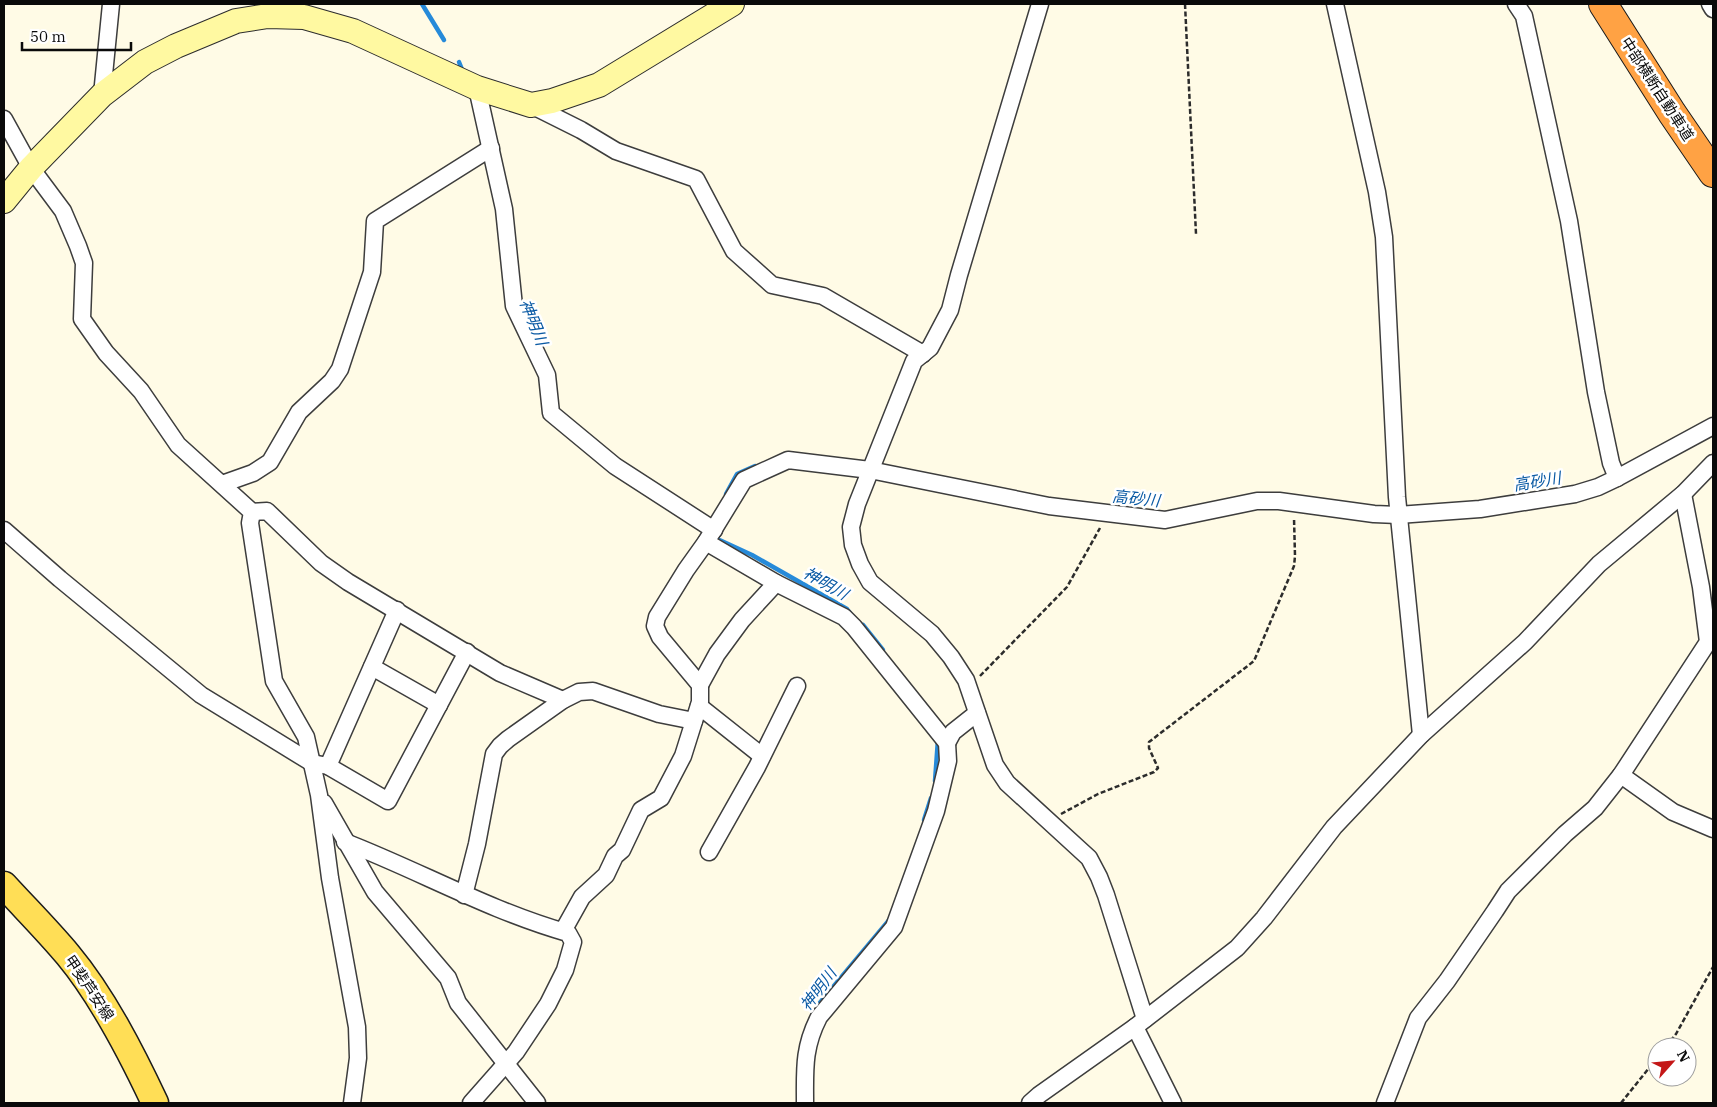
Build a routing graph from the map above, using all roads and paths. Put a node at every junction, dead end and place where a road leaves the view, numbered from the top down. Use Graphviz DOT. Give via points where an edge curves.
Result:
graph roads {
  1 [pos="111,4"];
  2 [pos="732,4"];
  3 [pos="1040,4"];
  4 [pos="1185,4"];
  5 [pos="1335,4"];
  6 [pos="1516,4"];
  7 [pos="1603,4"];
  8 [pos="1710,4"];
  9 [pos="1713,9"];
  10 [pos="235,12"];
  11 [pos="477,88"];
  12 [pos="102,95"];
  13 [pos="531,105"];
  14 [pos="4,120"];
  15 [pos="492,148"];
  16 [pos="31,168"];
  17 [pos="1713,173"];
  18 [pos="4,201"];
  19 [pos="1196,234"];
  20 [pos="922,354"];
  21 [pos="1713,426"];
  22 [pos="1713,463"];
  23 [pos="870,470"];
  24 [pos="1617,478"];
  25 [pos="222,484"];
  26 [pos="1683,494"];
  27 [pos="1294,503"];
  28 [pos="252,512"];
  29 [pos="1109,513"];
  30 [pos="1398,515"];
  31 [pos="4,530"];
  32 [pos="710,536"];
  33 [pos="776,583"];
  34 [pos="397,610"];
  35 [pos="466,652"];
  36 [pos="372,667"];
  37 [pos="700,685"];
  38 [pos="797,686"];
  39 [pos="968,687"];
  40 [pos="563,700"];
  41 [pos="438,706"];
  42 [pos="977,713"];
  43 [pos="697,714"];
  44 [pos="1420,735"];
  45 [pos="947,743"];
  46 [pos="762,756"];
  47 [pos="312,763"];
  48 [pos="328,766"];
  49 [pos="1621,775"];
  50 [pos="319,795"];
  51 [pos="1049,820"];
  52 [pos="1713,829"];
  53 [pos="345,842"];
  54 [pos="710,852"];
  55 [pos="4,884"];
  56 [pos="464,895"];
  57 [pos="563,932"];
  58 [pos="1713,967"];
  59 [pos="1140,1023"];
  60 [pos="1674,1037"];
  61 [pos="505,1065"];
  62 [pos="1647,1070"];
  63 [pos="1168,1101"];
  64 [pos="155,1103"];
  65 [pos="352,1103"];
  66 [pos="471,1103"];
  67 [pos="537,1103"];
  68 [pos="804,1103"];
  69 [pos="1030,1103"];
  70 [pos="1385,1103"];
  71 [pos="1621,1103"];
  1 -- 12 [label="street"];
  2 -- 13 [label="street" via="599,85"];
  3 -- 20 [label="street" via="950,310 930,348"];
  4 -- 19 [label="path"];
  5 -- 30 [label="street" via="1384,237"];
  6 -- 24 [label="street" via="1524,16 1569,221 1596,392"];
  7 -- 17 [label="highway, 中部横断自動車道"];
  8 -- 9 [label="street"];
  10 -- 11 [label="street" via="304,17 353,31"];
  10 -- 12 [label="street" via="145,62"];
  11 -- 13 [label="street"];
  11 -- 15 [label="street"];
  12 -- 16 [label="street"];
  13 -- 20 [label="street" via="616,151 696,178 734,251 772,285 823,296"];
  14 -- 16 [label="street"];
  15 -- 25 [label="street" via="375,221 372,272 340,369 299,412 270,462 253,473"];
  15 -- 32 [label="street" via="504,209 514,306 547,375 551,412 615,466"];
  16 -- 18 [label="street"];
  16 -- 25 [label="street" via="63,211 84,263 82,319 141,391 178,446"];
  20 -- 23 [label="street" via="914,362"];
  21 -- 24 [label="street"];
  22 -- 26 [label="street"];
  23 -- 29 [label="street" via="1048,506"];
  23 -- 32 [label="street" via="788,460 744,480"];
  23 -- 39 [label="street" via="851,528 860,564 870,582 932,634 951,657"];
  24 -- 30 [label="street" via="1575,494 1480,509"];
  25 -- 28 [label="street"];
  26 -- 44 [label="street" via="1598,564 1525,642"];
  26 -- 49 [label="street" via="1702,587 1708,642"];
  27 -- 29 [label="street" via="1257,501 1165,520"];
  27 -- 30 [label="street"];
  27 -- 51 [label="path" via="1294,566 1254,661 1149,742 1158,768 1154,772 1098,794"];
  28 -- 34 [label="street" via="267,511 321,563"];
  28 -- 47 [label="street" via="250,523 274,681 306,737"];
  29 -- 39 [label="path" via="1067,587"];
  30 -- 44 [label="street"];
  31 -- 47 [label="street" via="201,695"];
  32 -- 33 [label="street"];
  32 -- 37 [label="street" via="657,617 655,626 660,637"];
  33 -- 37 [label="street" via="742,620 717,654"];
  33 -- 45 [label="street" via="844,617"];
  34 -- 35 [label="street"];
  34 -- 36 [label="street"];
  35 -- 40 [label="street" via="500,673"];
  35 -- 41 [label="street"];
  36 -- 41 [label="street"];
  36 -- 48 [label="street"];
  37 -- 43 [label="street"];
  38 -- 46 [label="street"];
  39 -- 42 [label="street"];
  40 -- 43 [label="street" via="579,692 593,691 659,714"];
  40 -- 56 [label="street" via="508,739 494,754"];
  41 -- 48 [label="street" via="388,801"];
  42 -- 45 [label="street" via="953,732"];
  42 -- 51 [label="street" via="995,765 1007,782"];
  43 -- 46 [label="street"];
  43 -- 57 [label="street" via="683,756 660,798 641,810 622,850 615,856 606,875 582,897"];
  44 -- 59 [label="street" via="1334,827 1237,948"];
  45 -- 68 [label="street" via="948,762 936,811 894,927 820,1017 812,1032 806,1050"];
  46 -- 54 [label="street"];
  47 -- 48 [label="street"];
  47 -- 50 [label="street"];
  49 -- 52 [label="street" via="1673,812"];
  49 -- 70 [label="street" via="1595,808 1508,891 1418,1018"];
  50 -- 53 [label="street"];
  50 -- 65 [label="street" via="330,878 357,1027 358,1058"];
  51 -- 59 [label="street" via="1089,858 1099,877"];
  53 -- 56 [label="street"];
  53 -- 61 [label="street" via="375,892 448,978 458,1003"];
  55 -- 64 [label="main road, 甲斐芦安線" via="69,956 134,1060"];
  56 -- 57 [label="street"];
  57 -- 61 [label="street" via="568,933 573,942 565,970 548,1004"];
  58 -- 60 [label="path"];
  59 -- 63 [label="street"];
  59 -- 69 [label="street"];
  61 -- 66 [label="street"];
  61 -- 67 [label="street"];
  62 -- 71 [label="path"];
}
